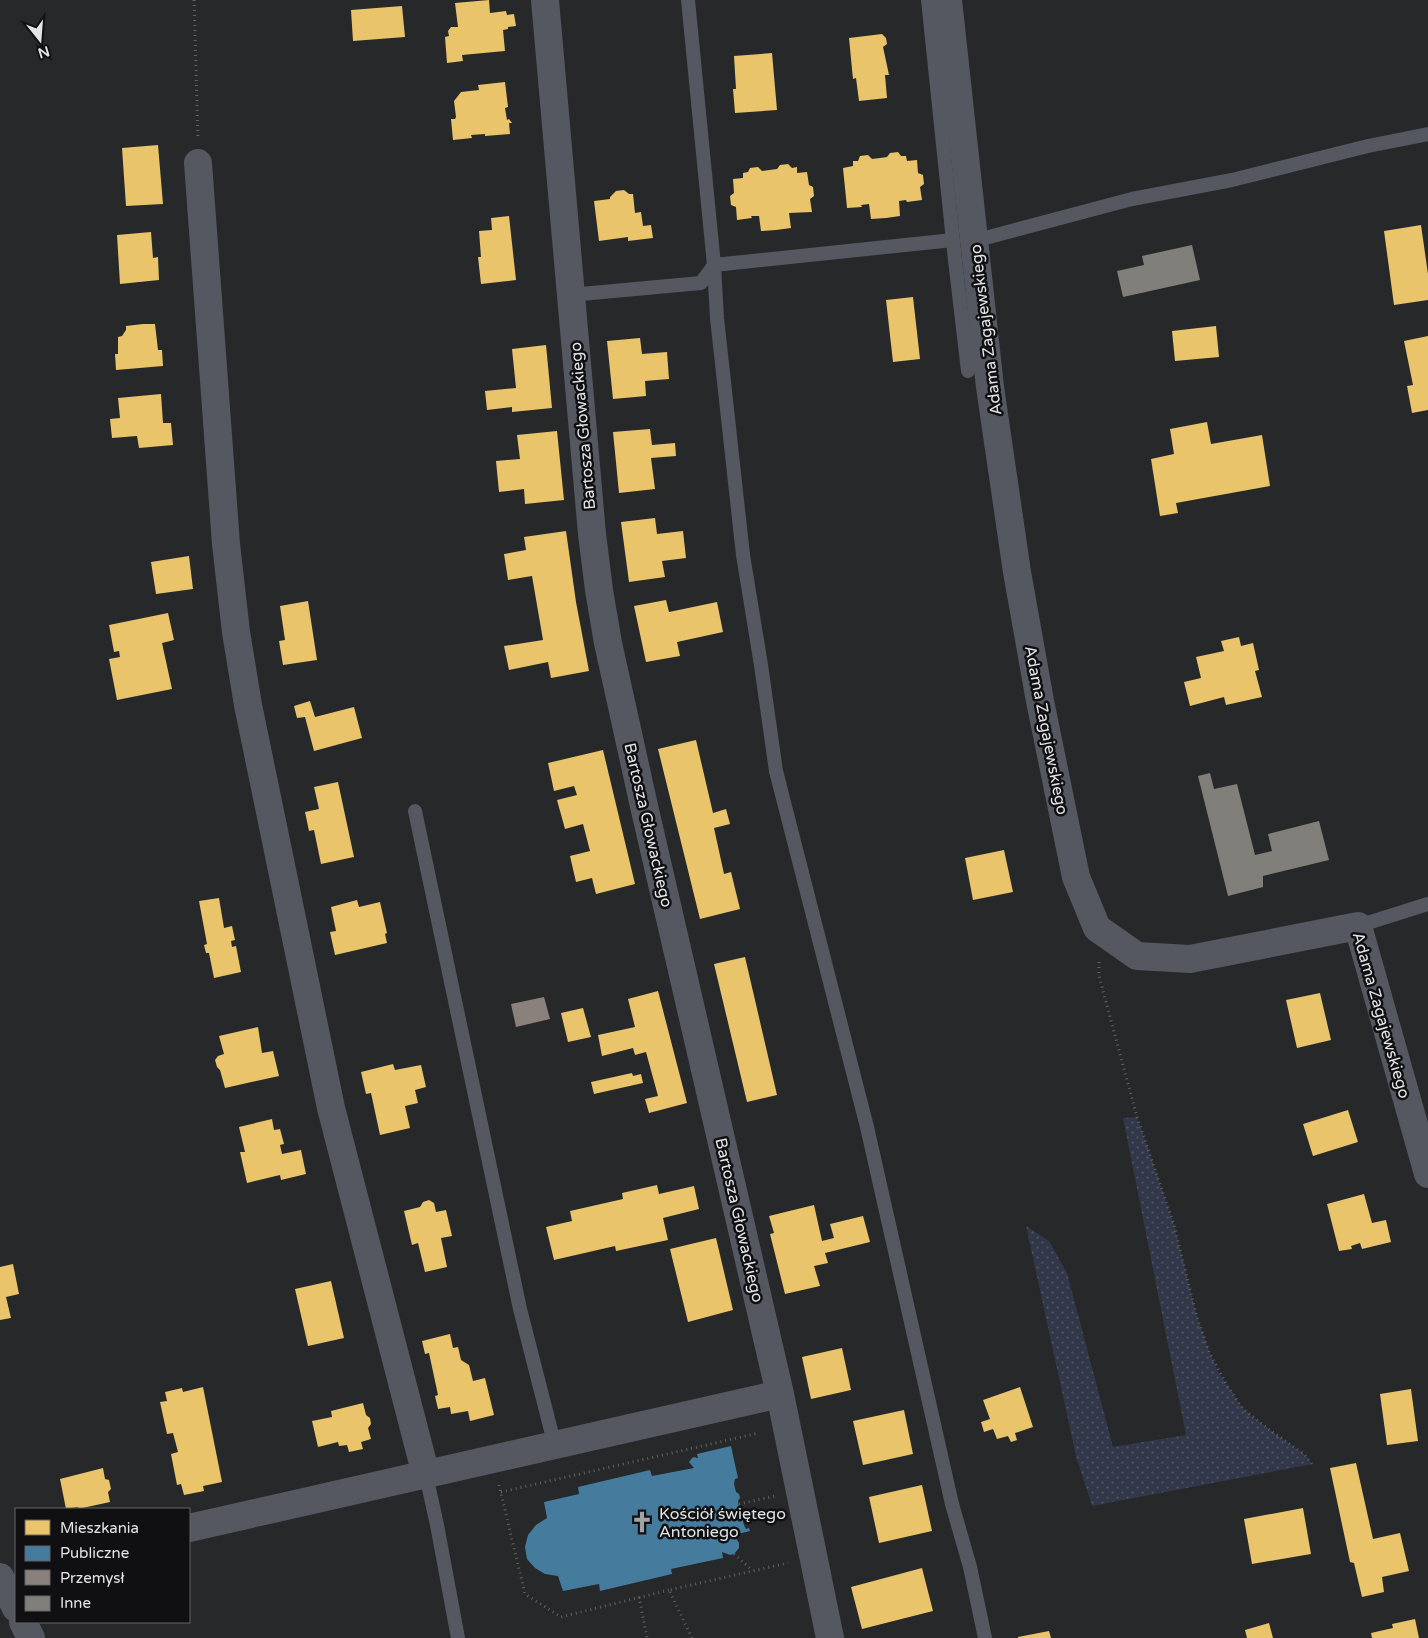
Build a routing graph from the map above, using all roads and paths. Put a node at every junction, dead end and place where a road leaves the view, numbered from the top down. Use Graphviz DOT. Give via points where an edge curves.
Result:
graph roads {
  1 [pos="194,0"];
  2 [pos="545,0"];
  3 [pos="688,0"];
  4 [pos="928,0"];
  5 [pos="948,0"];
  6 [pos="1428,134"];
  7 [pos="198,163"];
  8 [pos="964,240"];
  9 [pos="714,265"];
  10 [pos="570,295"];
  11 [pos="968,371"];
  12 [pos="415,811"];
  13 [pos="1428,904"];
  14 [pos="1358,926"];
  15 [pos="1097,928"];
  16 [pos="1428,1174"];
  17 [pos="780,1394"];
  18 [pos="759,1433"];
  19 [pos="555,1446"];
  20 [pos="1312,1464"];
  21 [pos="426,1475"];
  22 [pos="498,1478"];
  23 [pos="501,1492"];
  24 [pos="773,1496"];
  25 [pos="739,1504"];
  26 [pos="190,1528"];
  27 [pos="734,1554"];
  28 [pos="788,1563"];
  29 [pos="753,1570"];
  30 [pos="0,1578"];
  31 [pos="669,1590"];
  32 [pos="639,1597"];
  33 [pos="15,1606"];
  34 [pos="24,1623"];
  35 [pos="31,1638"];
  36 [pos="458,1638"];
  37 [pos="647,1638"];
  38 [pos="692,1638"];
  39 [pos="830,1638"];
  40 [pos="985,1638"];
  1 -- 7 [label="path"];
  2 -- 10 [label="street, Bartosza Głowackiego"];
  3 -- 9 [label="lane"];
  4 -- 8 [label="lane"];
  5 -- 8 [label="street, Adama Zagajewskiego"];
  6 -- 8 [label="lane" via="1232,180 1132,198"];
  7 -- 21 [label="street" via="226,544 248,705 331,1108"];
  8 -- 9 [label="lane"];
  8 -- 11 [label="lane"];
  8 -- 15 [label="street, Adama Zagajewskiego" via="1040,701 1076,877"];
  9 -- 10 [label="lane" via="701,282"];
  9 -- 40 [label="lane" via="743,555 776,771 867,1127"];
  10 -- 17 [label="street, Bartosza Głowackiego" via="592,534 608,643"];
  12 -- 19 [label="lane" via="520,1309"];
  13 -- 14 [label="lane"];
  14 -- 15 [label="street, Adama Zagajewskiego" via="1190,959 1137,956"];
  14 -- 16 [label="street, Adama Zagajewskiego"];
  15 -- 20 [label="path" via="1099,976 1137,1117 1174,1225 1209,1352 1243,1409 1304,1454"];
  17 -- 19 [label="street"];
  17 -- 39 [label="street, Bartosza Głowackiego"];
  18 -- 23 [label="path"];
  19 -- 21 [label="street"];
  21 -- 26 [label="street"];
  21 -- 36 [label="lane"];
  22 -- 23 [label="path"];
  23 -- 32 [label="path" via="525,1594 561,1617"];
  24 -- 25 [label="path"];
  27 -- 29 [label="path"];
  28 -- 29 [label="path"];
  29 -- 31 [label="path"];
  30 -- 33 [label="street"];
  31 -- 32 [label="path"];
  31 -- 38 [label="path"];
  32 -- 37 [label="path"];
  34 -- 35 [label="street"];
}
